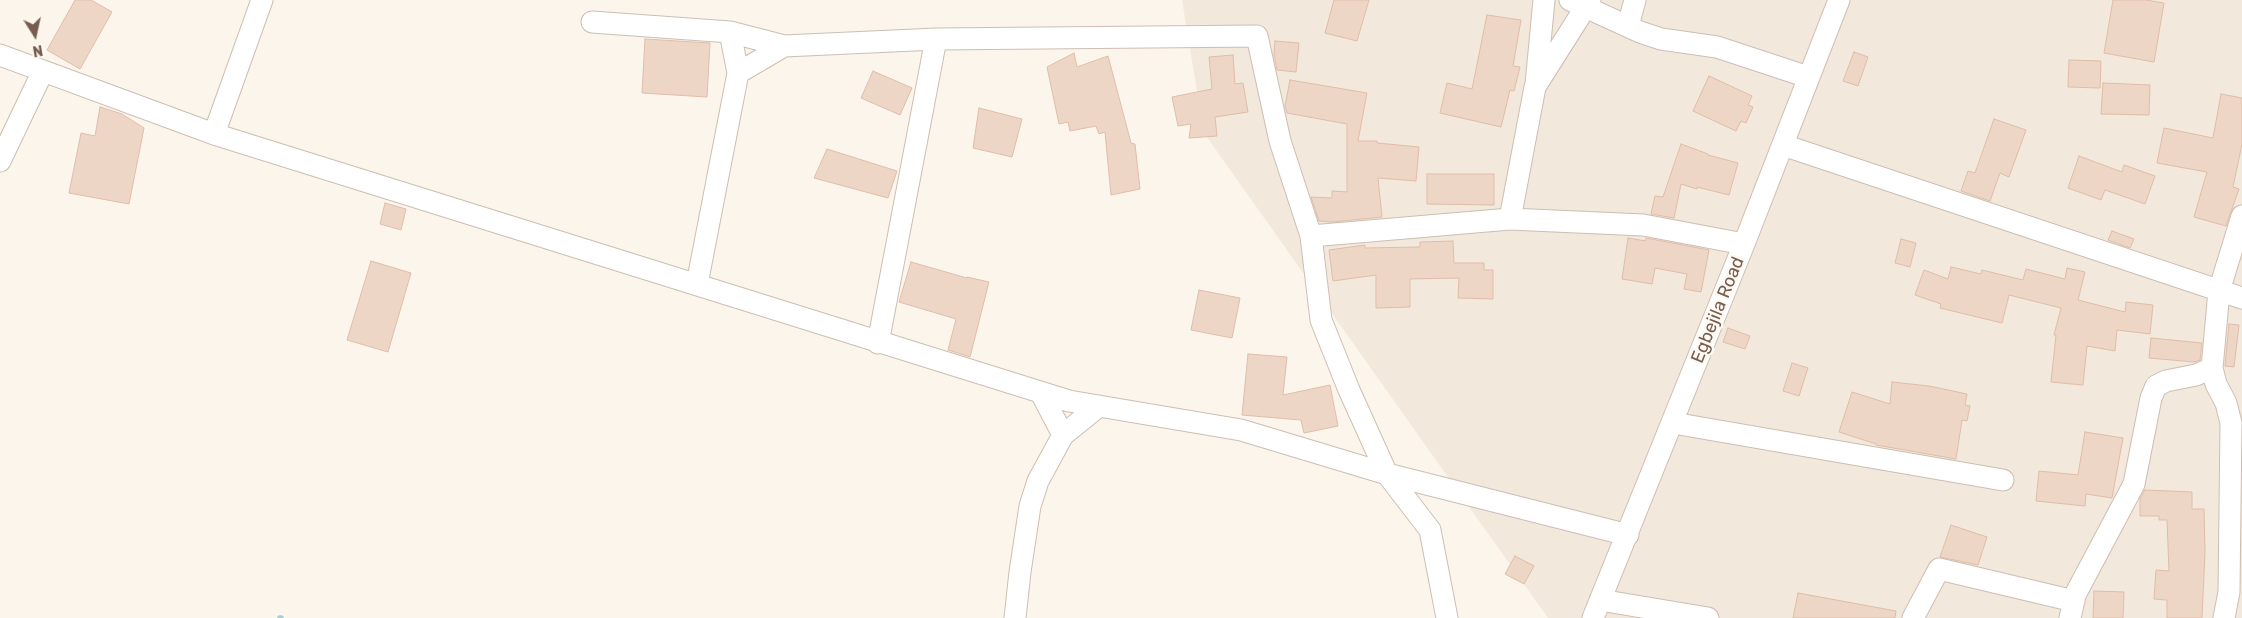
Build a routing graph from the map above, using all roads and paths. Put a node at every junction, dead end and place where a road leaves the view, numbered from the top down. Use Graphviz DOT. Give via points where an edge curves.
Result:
graph roads {
  1 [pos="262,0"];
  2 [pos="1544,0"];
  3 [pos="1634,0"];
  4 [pos="1839,0"];
  5 [pos="1583,2"];
  6 [pos="592,22"];
  7 [pos="1628,26"];
  8 [pos="730,32"];
  9 [pos="936,39"];
  10 [pos="784,46"];
  11 [pos="0,55"];
  12 [pos="43,71"];
  13 [pos="738,73"];
  14 [pos="1808,77"];
  15 [pos="1536,87"];
  16 [pos="214,134"];
  17 [pos="1783,145"];
  18 [pos="0,161"];
  19 [pos="2242,216"];
  20 [pos="1510,218"];
  21 [pos="1310,236"];
  22 [pos="1744,244"];
  23 [pos="697,284"];
  24 [pos="2219,291"];
  25 [pos="2242,298"];
  26 [pos="878,343"];
  27 [pos="2212,368"];
  28 [pos="1041,393"];
  29 [pos="1099,406"];
  30 [pos="1673,423"];
  31 [pos="1063,435"];
  32 [pos="1387,474"];
  33 [pos="2003,480"];
  34 [pos="1628,535"];
  35 [pos="1596,609"];
  36 [pos="2072,610"];
  37 [pos="1015,618"];
  38 [pos="1447,618"];
  39 [pos="1708,618"];
  40 [pos="1913,618"];
  41 [pos="2224,618"];
  1 -- 16 [label="street"];
  2 -- 15 [label="street"];
  3 -- 7 [label="street"];
  4 -- 14 [label="street, Egbejila Road"];
  5 -- 7 [label="street"];
  5 -- 15 [label="street"];
  6 -- 8 [label="street"];
  7 -- 14 [label="street" via="1661,39 1716,47"];
  8 -- 10 [label="street"];
  8 -- 13 [label="street"];
  9 -- 10 [label="street"];
  9 -- 21 [label="street" via="1257,36 1280,141"];
  9 -- 26 [label="street"];
  10 -- 13 [label="street"];
  11 -- 12 [label="street"];
  12 -- 16 [label="street"];
  12 -- 18 [label="street"];
  13 -- 23 [label="street"];
  14 -- 17 [label="street, Egbejila Road"];
  15 -- 20 [label="street"];
  16 -- 23 [label="street"];
  17 -- 22 [label="street, Egbejila Road"];
  17 -- 24 [label="street"];
  19 -- 24 [label="street"];
  20 -- 21 [label="street"];
  20 -- 22 [label="street" via="1643,225"];
  21 -- 32 [label="street" via="1321,320"];
  22 -- 30 [label="street, Egbejila Road"];
  23 -- 26 [label="street"];
  24 -- 25 [label="street"];
  24 -- 27 [label="street"];
  26 -- 28 [label="street"];
  27 -- 36 [label="street" via="2196,375 2166,380 2156,386 2134,484 2075,595"];
  27 -- 41 [label="street" via="2231,423 2229,592"];
  28 -- 29 [label="street"];
  28 -- 31 [label="street"];
  29 -- 31 [label="street"];
  29 -- 32 [label="street" via="1241,430"];
  30 -- 33 [label="street"];
  30 -- 34 [label="street, Egbejila Road"];
  31 -- 37 [label="street" via="1038,481 1030,506"];
  32 -- 34 [label="street"];
  32 -- 38 [label="street" via="1430,530"];
  34 -- 35 [label="street, Egbejila Road"];
  35 -- 39 [label="street"];
  36 -- 40 [label="street" via="1939,569"];
}
